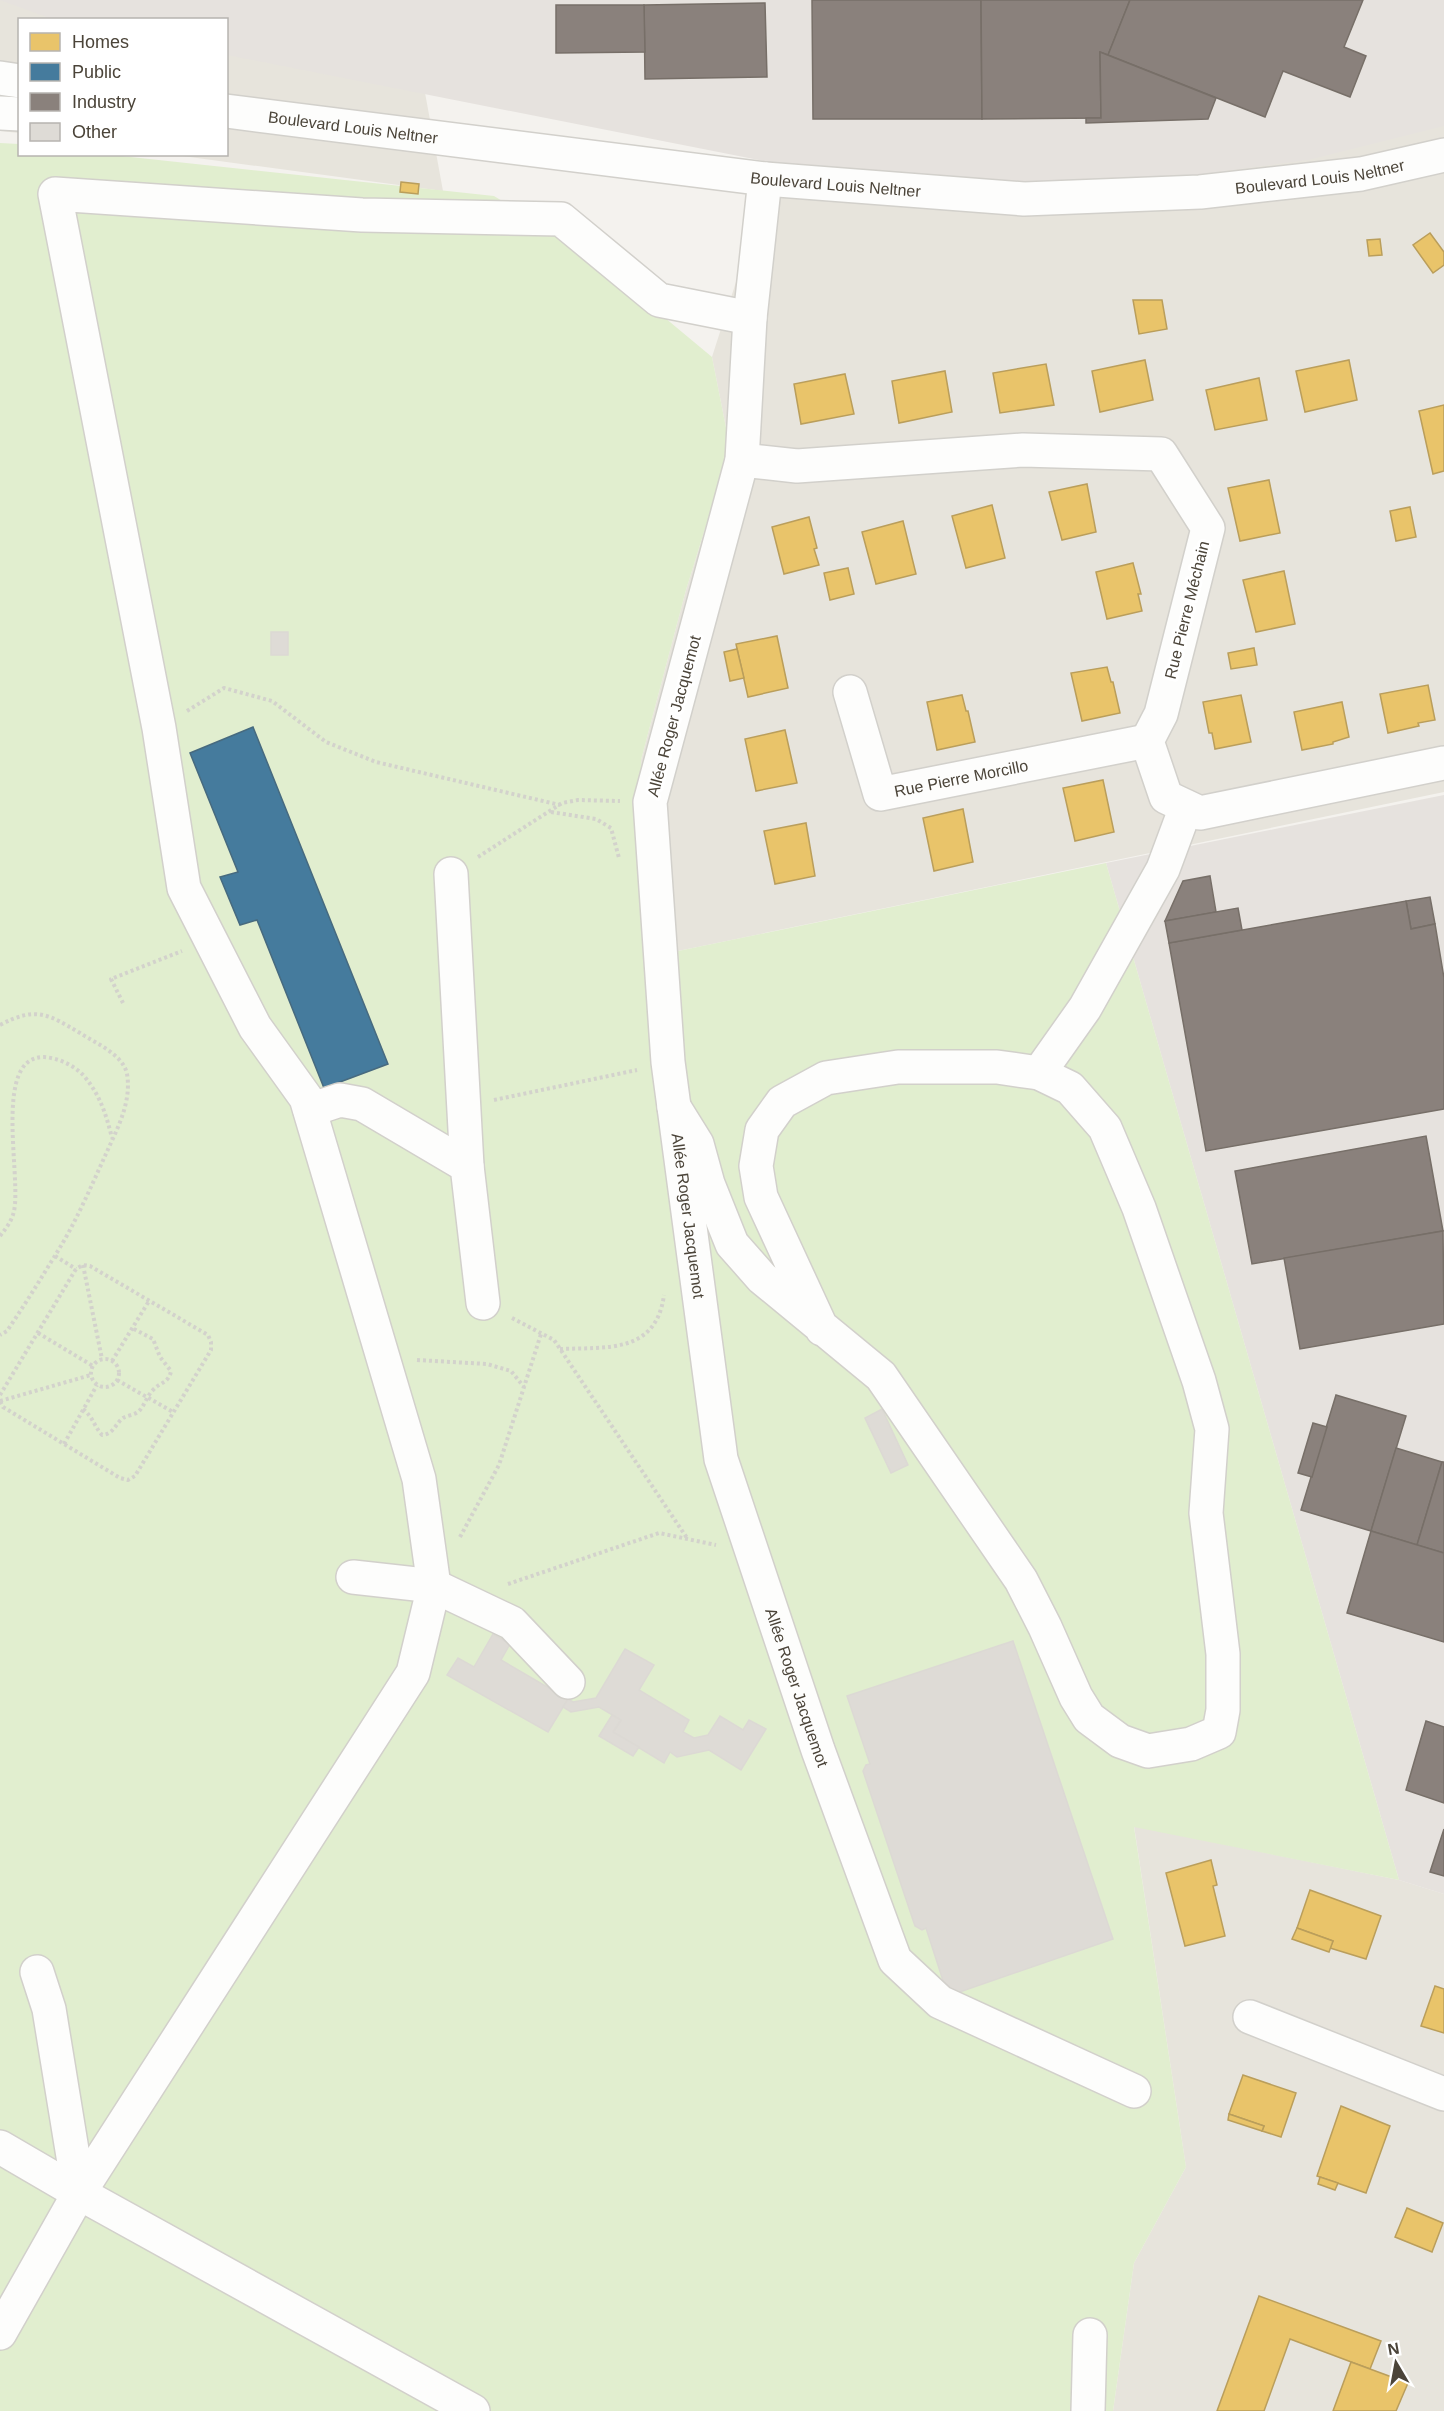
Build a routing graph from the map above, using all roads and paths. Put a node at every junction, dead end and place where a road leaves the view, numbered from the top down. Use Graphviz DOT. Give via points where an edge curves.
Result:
graph roads {
  1 [pos="0,78"];
  2 [pos="18,81"];
  3 [pos="228,111"];
  4 [pos="0,113"];
  5 [pos="18,114"];
  6 [pos="228,120"];
  7 [pos="297,122"];
  8 [pos="1444,155"];
  9 [pos="765,179"];
  10 [pos="750,318"];
  11 [pos="742,460"];
  12 [pos="850,692"];
  13 [pos="159,728"];
  14 [pos="1147,741"];
  15 [pos="1443,768"];
  16 [pos="650,802"];
  17 [pos="560,805"];
  18 [pos="1186,807"];
  19 [pos="551,812"];
  20 [pos="619,866"];
  21 [pos="451,874"];
  22 [pos="186,950"];
  23 [pos="123,1003"];
  24 [pos="0,1025"];
  25 [pos="643,1069"];
  26 [pos="12,1072"];
  27 [pos="1040,1073"];
  28 [pos="464,1106"];
  29 [pos="674,1107"];
  30 [pos="310,1110"];
  31 [pos="7,1128"];
  32 [pos="112,1139"];
  33 [pos="467,1166"];
  34 [pos="0,1236"];
  35 [pos="55,1256"];
  36 [pos="83,1265"];
  37 [pos="76,1269"];
  38 [pos="664,1291"];
  39 [pos="149,1301"];
  40 [pos="483,1303"];
  41 [pos="132,1328"];
  42 [pos="822,1329"];
  43 [pos="38,1333"];
  44 [pos="542,1334"];
  45 [pos="0,1335"];
  46 [pos="560,1349"];
  47 [pos="102,1359"];
  48 [pos="383,1359"];
  49 [pos="112,1361"];
  50 [pos="93,1366"];
  51 [pos="91,1376"];
  52 [pos="117,1380"];
  53 [pos="97,1385"];
  54 [pos="524,1388"];
  55 [pos="0,1395"];
  56 [pos="147,1397"];
  57 [pos="0,1401"];
  58 [pos="83,1409"];
  59 [pos="173,1412"];
  60 [pos="64,1444"];
  61 [pos="688,1539"];
  62 [pos="752,1552"];
  63 [pos="353,1577"];
  64 [pos="434,1586"];
  65 [pos="503,1586"];
  66 [pos="568,1682"];
  67 [pos="38,1972"];
  68 [pos="1250,2018"];
  69 [pos="1134,2091"];
  70 [pos="1444,2094"];
  71 [pos="0,2147"];
  72 [pos="79,2193"];
  73 [pos="0,2333"];
  74 [pos="1090,2335"];
  75 [pos="473,2411"];
  76 [pos="1088,2411"];
  1 -- 2 [label="street"];
  3 -- 7 [label="street, Boulevard Louis Neltner"];
  4 -- 5 [label="street"];
  6 -- 7 [label="street"];
  7 -- 9 [label="street, Boulevard Louis Neltner"];
  8 -- 9 [label="street, Boulevard Louis Neltner" via="1361,174 1200,192 1024,199"];
  9 -- 10 [label="street, Allée Roger Jacquemot"];
  10 -- 11 [label="street, Allée Roger Jacquemot"];
  10 -- 13 [label="street" via="659,300 561,219 362,215 55,194"];
  11 -- 14 [label="street, Rue Pierre Méchain" via="797,466 1023,450 1161,454 1208,528 1161,714"];
  11 -- 16 [label="street, Allée Roger Jacquemot"];
  12 -- 14 [label="street, Rue Pierre Morcillo" via="880,794"];
  13 -- 17 [label="path" via="224,687 272,701 326,742 376,762"];
  13 -- 30 [label="street" via="184,888 255,1027 306,1098"];
  14 -- 18 [label="street" via="1166,797"];
  15 -- 18 [label="street" via="1200,813"];
  16 -- 17 [label="path" via="578,800"];
  16 -- 29 [label="street, Allée Roger Jacquemot"];
  17 -- 19 [label="path"];
  18 -- 27 [label="street" via="1163,869 1085,1008"];
  19 -- 20 [label="path" via="596,819 611,828"];
  19 -- 21 [label="path"];
  21 -- 28 [label="street"];
  22 -- 23 [label="path" via="111,979"];
  24 -- 32 [label="path" via="14,1017 49,1015 114,1054 127,1072 127,1100"];
  25 -- 28 [label="path"];
  26 -- 32 [label="path" via="24,1062 40,1057 57,1058 80,1072 104,1108"];
  27 -- 42 [label="street" via="997,1067 898,1067 826,1078 782,1102 762,1130 756,1166 761,1197"];
  27 -- 42 [label="street" via="1070,1089 1105,1128 1139,1208 1199,1381 1212,1429 1206,1513 1223,1654 1219,1732 1191,1744 1148,1751 1120,1741 1089,1718 1021,1580 909,1416 881,1376"];
  28 -- 33 [label="street"];
  29 -- 42 [label="street" via="697,1144 732,1244 762,1278"];
  29 -- 62 [label="street, Allée Roger Jacquemot" via="722,1459"];
  30 -- 33 [label="street" via="340,1100 362,1104"];
  30 -- 48 [label="street"];
  31 -- 34 [label="path" via="15,1203 12,1221"];
  32 -- 35 [label="path"];
  33 -- 40 [label="street"];
  35 -- 37 [label="path"];
  35 -- 45 [label="path" via="7,1331"];
  36 -- 37 [label="path"];
  36 -- 39 [label="path"];
  36 -- 47 [label="path"];
  37 -- 43 [label="path"];
  38 -- 46 [label="path" via="662,1310 653,1329 622,1346"];
  39 -- 41 [label="path"];
  39 -- 59 [label="path" via="208,1335 212,1342 211,1350"];
  40 -- 44 [label="path"];
  41 -- 49 [label="path"];
  41 -- 56 [label="path" via="153,1339 171,1371 167,1381"];
  43 -- 50 [label="path"];
  43 -- 55 [label="path"];
  44 -- 46 [label="path" via="554,1340"];
  44 -- 54 [label="path"];
  46 -- 61 [label="path"];
  47 -- 49 [label="path"];
  47 -- 50 [label="path"];
  48 -- 54 [label="path" via="487,1364 511,1371"];
  48 -- 64 [label="street" via="419,1479"];
  49 -- 52 [label="path" via="118,1368"];
  50 -- 51 [label="path"];
  51 -- 53 [label="path"];
  51 -- 57 [label="path"];
  52 -- 53 [label="path" via="106,1387"];
  52 -- 56 [label="path"];
  53 -- 58 [label="path"];
  54 -- 64 [label="path" via="499,1465"];
  56 -- 58 [label="path" via="139,1412 120,1420 112,1431 102,1435 92,1416"];
  56 -- 59 [label="path"];
  57 -- 60 [label="path" via="3,1407"];
  58 -- 60 [label="path"];
  59 -- 60 [label="path" via="135,1476 128,1480"];
  61 -- 62 [label="path"];
  61 -- 65 [label="path" via="659,1533"];
  62 -- 69 [label="street, Allée Roger Jacquemot" via="818,1750 895,1960 940,2001"];
  63 -- 64 [label="street"];
  64 -- 66 [label="street" via="512,1623"];
  64 -- 72 [label="street" via="413,1673"];
  67 -- 72 [label="street" via="49,2009"];
  68 -- 70 [label="street"];
  71 -- 72 [label="street"];
  72 -- 73 [label="street"];
  72 -- 75 [label="street"];
  74 -- 76 [label="street"];
}
